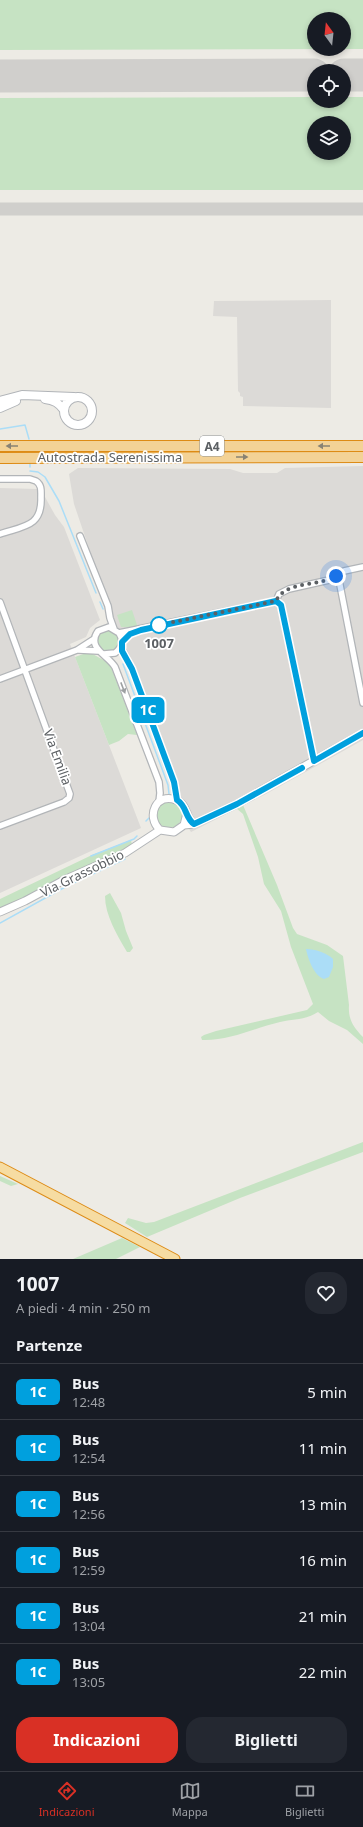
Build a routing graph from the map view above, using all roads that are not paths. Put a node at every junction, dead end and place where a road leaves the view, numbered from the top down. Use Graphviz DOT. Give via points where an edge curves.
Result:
graph roads {
  1 [pos="74,397"];
  2 [pos="0,401"];
  3 [pos="0,408"];
  4 [pos="64,410"];
  5 [pos="0,446"];
  6 [pos="363,446"];
  7 [pos="363,457"];
  8 [pos="0,458"];
  9 [pos="0,479"];
  10 [pos="0,534"];
  11 [pos="80,536"];
  12 [pos="363,567"];
  13 [pos="336,576"];
  14 [pos="276,601"];
  15 [pos="0,602"];
  16 [pos="110,618"];
  17 [pos="101,629"];
  18 [pos="141,630"];
  19 [pos="117,631"];
  20 [pos="94,639"];
  21 [pos="121,645"];
  22 [pos="76,650"];
  23 [pos="98,651"];
  24 [pos="104,654"];
  25 [pos="25,669"];
  26 [pos="0,679"];
  27 [pos="363,703"];
  28 [pos="363,734"];
  29 [pos="314,761"];
  30 [pos="177,800"];
  31 [pos="159,802"];
  32 [pos="187,813"];
  33 [pos="153,819"];
  34 [pos="194,824"];
  35 [pos="184,825"];
  36 [pos="0,826"];
  37 [pos="160,830"];
  38 [pos="146,838"];
  39 [pos="0,912"];
  40 [pos="0,1167"];
  41 [pos="176,1259"];
  1 -- 2 [label="main road" via="22,394"];
  1 -- 4 [label="main road" via="66,403"];
  1 -- 4 [label="main road" via="84,398 90,404 92,411 88,420 81,424 71,423 66,418"];
  3 -- 4 [label="main road" via="23,399 42,398 58,403"];
  6 -- 5 [label="highway, Autostrada Serenissima / A4, one-way"];
  8 -- 7 [label="highway, Autostrada Serenissima / A4, one-way"];
  9 -- 10 [label="street" via="36,481 41,490 42,508 35,521"];
  11 -- 16 [label="street" via="108,606"];
  12 -- 13 [label="street" via="344,571"];
  13 -- 14 [label="street" via="289,589 280,594"];
  13 -- 27 [label="street" via="339,580"];
  14 -- 18 [label="street"];
  14 -- 29 [label="street" via="281,605"];
  15 -- 25 [label="street"];
  16 -- 17 [label="street"];
  16 -- 19 [label="street"];
  17 -- 19 [label="street" via="109,627"];
  17 -- 20 [label="street"];
  18 -- 19 [label="street"];
  18 -- 21 [label="street" via="130,634"];
  19 -- 21 [label="street"];
  20 -- 22 [label="street"];
  20 -- 23 [label="street"];
  21 -- 24 [label="street" via="112,655"];
  21 -- 30 [label="street" via="174,782"];
  22 -- 23 [label="street"];
  22 -- 25 [label="street"];
  23 -- 24 [label="street"];
  24 -- 31 [label="street, one-way" via="115,667 159,782"];
  25 -- 26 [label="street"];
  25 -- 36 [label="street, Via Emilia" via="70,794 64,802"];
  28 -- 29 [label="street"];
  29 -- 34 [label="street" via="237,804"];
  30 -- 31 [label="street" via="168,798"];
  30 -- 32 [label="street" via="184,805"];
  31 -- 33 [label="street" via="154,809"];
  32 -- 34 [label="street"];
  32 -- 35 [label="street"];
  33 -- 37 [label="street"];
  33 -- 38 [label="street"];
  34 -- 35 [label="street"];
  35 -- 37 [label="street" via="174,832"];
  37 -- 38 [label="street, Via Grassobbio"];
  38 -- 39 [label="street, Via Grassobbio" via="124,853"];
  40 -- 41 [label="highway"];
}
